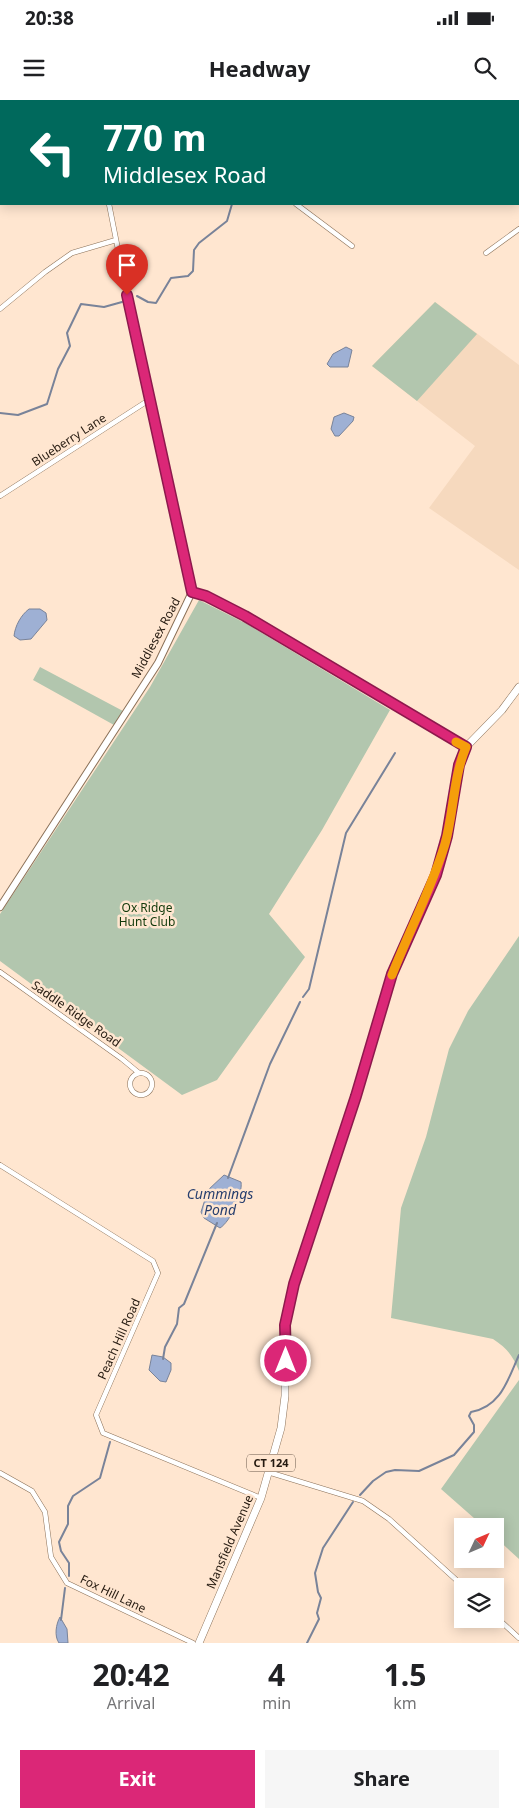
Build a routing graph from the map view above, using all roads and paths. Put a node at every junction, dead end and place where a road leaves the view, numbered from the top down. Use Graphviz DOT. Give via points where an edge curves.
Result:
graph roads {
  1 [pos="109,205"];
  2 [pos="297,205"];
  3 [pos="519,229"];
  4 [pos="116,240"];
  5 [pos="352,246"];
  6 [pos="486,254"];
  7 [pos="0,309"];
  8 [pos="149,400"];
  9 [pos="0,496"];
  10 [pos="192,592"];
  11 [pos="519,687"];
  12 [pos="466,747"];
  13 [pos="0,907"];
  14 [pos="0,972"];
  15 [pos="139,1073"];
  16 [pos="0,1165"];
  17 [pos="268,1472"];
  18 [pos="0,1473"];
  19 [pos="261,1498"];
  20 [pos="454,1578"];
  21 [pos="504,1624"];
  22 [pos="519,1638"];
  23 [pos="193,1643"];
  24 [pos="199,1643"];
  1 -- 4 [label="street"];
  2 -- 5 [label="street"];
  3 -- 6 [label="street"];
  4 -- 7 [label="street" via="72,253"];
  4 -- 8 [label="street"];
  8 -- 9 [label="street, Blueberry Lane"];
  8 -- 10 [label="street"];
  10 -- 12 [label="main road, Middlesex Road" via="245,616"];
  10 -- 13 [label="main road, Middlesex Road" via="158,663"];
  11 -- 12 [label="main road, Mansfield Avenue / CT 124"];
  12 -- 17 [label="main road, Mansfield Avenue / CT 124" via="459,765 447,836 436,875 392,974 354,1103 294,1284 285,1325 281,1428"];
  14 -- 15 [label="street, Saddle Ridge Road"];
  15 -- 15 [label="street, Saddle Ridge Road" via="133,1077 131,1086 134,1092 144,1094 150,1090 152,1082 148,1076"];
  16 -- 19 [label="street, Peach Hill Road" via="153,1261 158,1273 96,1415 103,1433"];
  17 -- 19 [label="main road, Mansfield Avenue / CT 124"];
  17 -- 20 [label="street" via="363,1501 389,1519"];
  18 -- 23 [label="street, Fox Hill Lane" via="32,1491 45,1512 51,1557 67,1583"];
  19 -- 24 [label="main road, Mansfield Avenue / CT 124"];
  21 -- 22 [label="street"];
}
